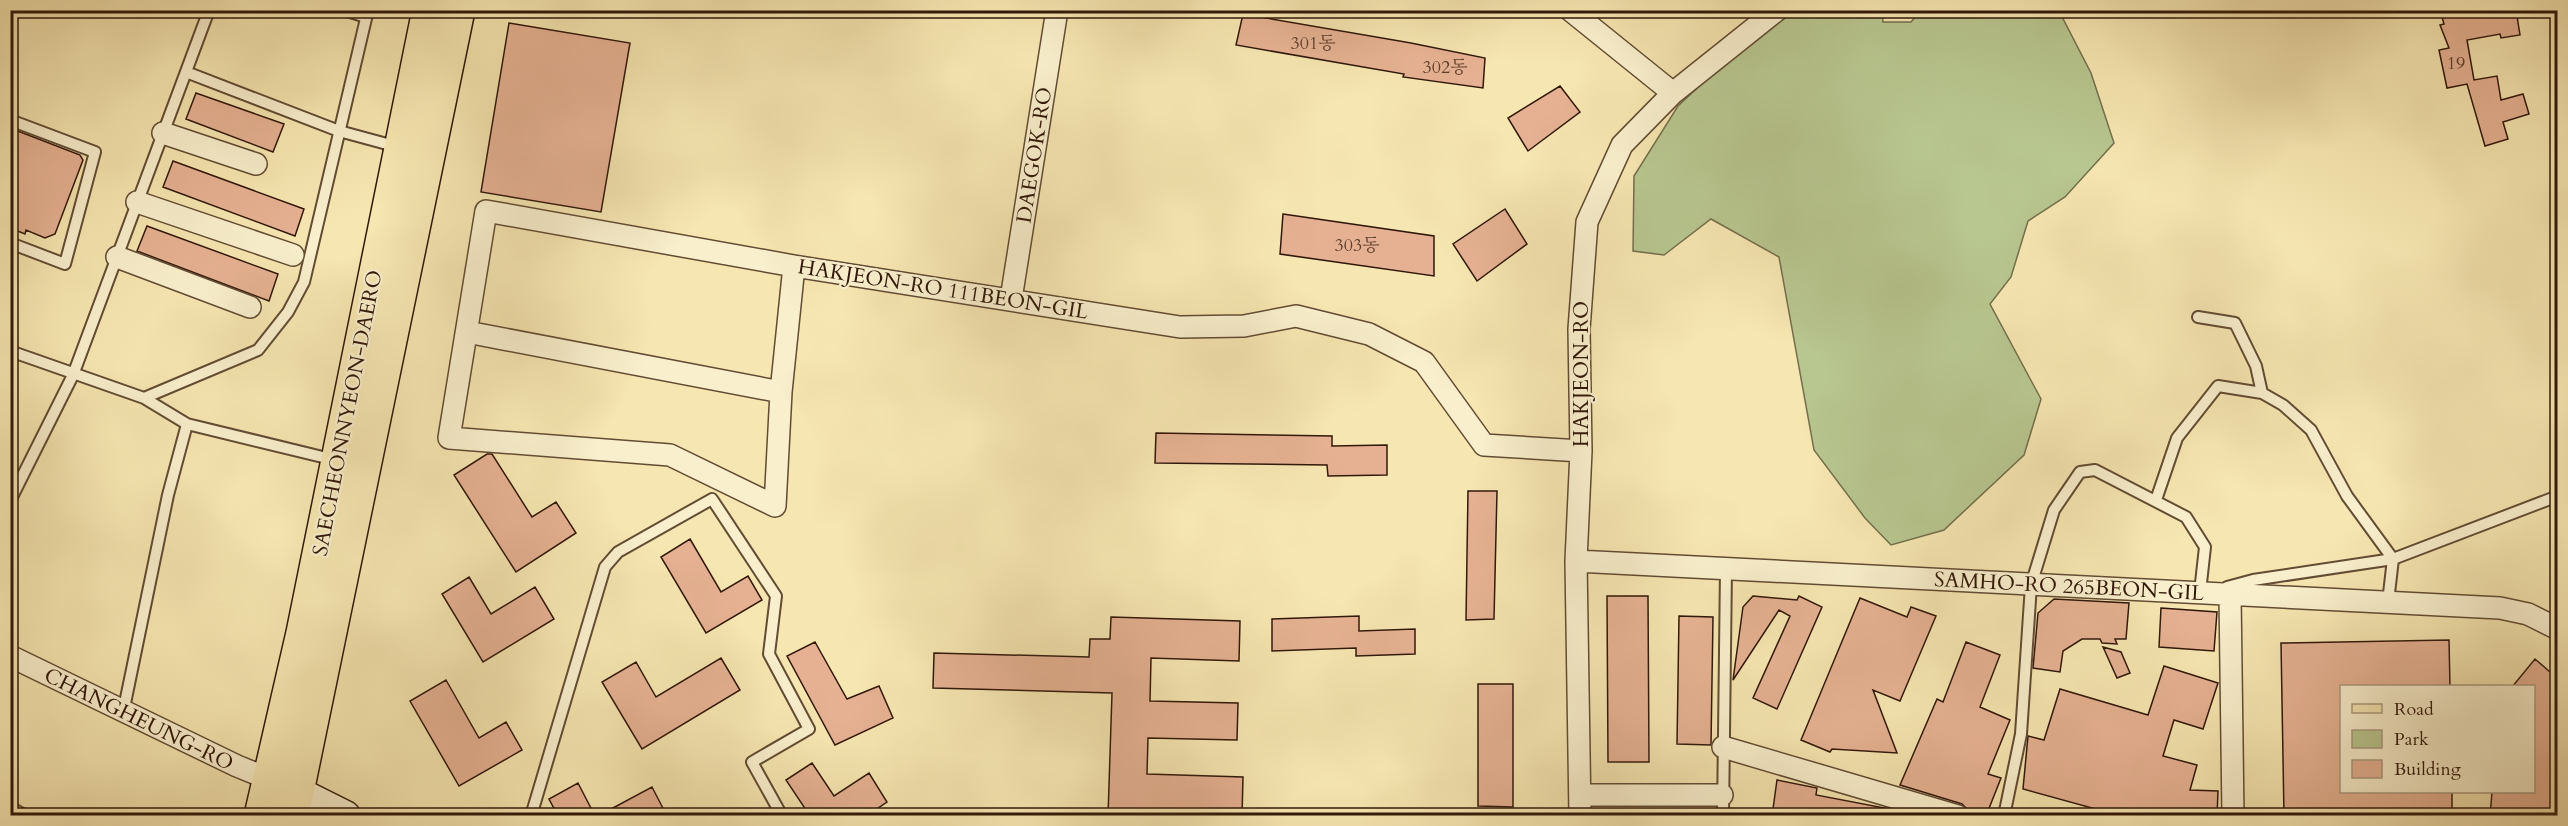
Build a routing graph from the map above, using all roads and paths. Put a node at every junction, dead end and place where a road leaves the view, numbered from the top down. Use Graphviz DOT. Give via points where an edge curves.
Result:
graph roads {
  1 [pos="209,10"];
  2 [pos="344,10"];
  3 [pos="429,10"];
  4 [pos="458,10"];
  5 [pos="1057,10"];
  6 [pos="1570,10"];
  7 [pos="1777,10"];
  8 [pos="367,14"];
  9 [pos="186,72"];
  10 [pos="1673,93"];
  11 [pos="10,120"];
  12 [pos="339,131"];
  13 [pos="163,133"];
  14 [pos="401,147"];
  15 [pos="256,164"];
  16 [pos="137,202"];
  17 [pos="10,243"];
  18 [pos="293,255"];
  19 [pos="117,257"];
  20 [pos="794,266"];
  21 [pos="1011,299"];
  22 [pos="250,307"];
  23 [pos="2198,317"];
  24 [pos="467,332"];
  25 [pos="10,351"];
  26 [pos="73,375"];
  27 [pos="781,392"];
  28 [pos="2262,393"];
  29 [pos="144,398"];
  30 [pos="187,424"];
  31 [pos="1581,451"];
  32 [pos="338,461"];
  33 [pos="2558,496"];
  34 [pos="2156,500"];
  35 [pos="10,501"];
  36 [pos="2393,559"];
  37 [pos="1576,561"];
  38 [pos="1726,569"];
  39 [pos="2031,585"];
  40 [pos="2198,592"];
  41 [pos="2230,595"];
  42 [pos="2388,602"];
  43 [pos="2558,630"];
  44 [pos="303,633"];
  45 [pos="10,656"];
  46 [pos="320,686"];
  47 [pos="123,713"];
  48 [pos="1723,747"];
  49 [pos="286,795"];
  50 [pos="1580,806"];
  51 [pos="1723,806"];
  52 [pos="10,807"];
  53 [pos="26,816"];
  54 [pos="261,816"];
  55 [pos="345,816"];
  56 [pos="531,816"];
  57 [pos="782,816"];
  58 [pos="1958,816"];
  59 [pos="2004,816"];
  60 [pos="2233,816"];
  1 -- 9 [label="lane"];
  2 -- 8 [label="lane"];
  3 -- 14 [label="main road, SAECHEONNYEON-DAERO"];
  4 -- 46 [label="main road, SAECHEONNYEON-DAERO"];
  5 -- 21 [label="street, DAEGOK-RO"];
  6 -- 10 [label="street"];
  7 -- 10 [label="street, HAKJEON-RO"];
  8 -- 12 [label="lane"];
  9 -- 12 [label="lane"];
  9 -- 13 [label="lane"];
  10 -- 31 [label="street, HAKJEON-RO" via="1622,145 1587,222 1579,329"];
  11 -- 17 [label="lane" via="95,152 65,264"];
  12 -- 14 [label="lane"];
  12 -- 29 [label="lane" via="304,282 288,312 258,350"];
  13 -- 15 [label="street"];
  13 -- 16 [label="lane"];
  14 -- 32 [label="main road, SAECHEONNYEON-DAERO"];
  16 -- 18 [label="street"];
  16 -- 19 [label="lane"];
  19 -- 22 [label="street"];
  19 -- 26 [label="lane"];
  20 -- 21 [label="street, HAKJEON-RO 111BEON-GIL"];
  20 -- 24 [label="street, HAKJEON-RO 111BEON-GIL" via="486,211"];
  20 -- 27 [label="street"];
  21 -- 31 [label="street, HAKJEON-RO 111BEON-GIL" via="1180,327 1244,326 1296,316 1369,334 1424,362 1484,445"];
  23 -- 28 [label="lane" via="2235,323 2256,366"];
  24 -- 27 [label="street"];
  24 -- 27 [label="street, HAKJEON-RO 111BEON-GIL" via="448,438 670,455 775,506"];
  25 -- 26 [label="lane"];
  26 -- 29 [label="lane"];
  26 -- 35 [label="lane"];
  28 -- 34 [label="lane" via="2218,386 2177,438"];
  28 -- 36 [label="lane" via="2283,405 2311,430 2347,496"];
  29 -- 30 [label="lane"];
  30 -- 32 [label="lane"];
  30 -- 47 [label="lane" via="168,495"];
  31 -- 37 [label="street, HAKJEON-RO"];
  32 -- 44 [label="main road, SAECHEONNYEON-DAERO"];
  33 -- 36 [label="lane"];
  34 -- 39 [label="lane" via="2095,470 2080,472 2054,510"];
  34 -- 40 [label="lane" via="2186,517 2205,547"];
  36 -- 40 [label="lane"];
  36 -- 42 [label="lane"];
  37 -- 38 [label="street, SAMHO-RO 265BEON-GIL"];
  37 -- 50 [label="street, HAKJEON-RO"];
  38 -- 39 [label="street, SAMHO-RO 265BEON-GIL"];
  38 -- 48 [label="lane"];
  39 -- 40 [label="street, SAMHO-RO 265BEON-GIL"];
  39 -- 59 [label="lane" via="2021,734"];
  40 -- 41 [label="street, SAMHO-RO 265BEON-GIL"];
  41 -- 42 [label="street, SAMHO-RO 265BEON-GIL"];
  41 -- 60 [label="street"];
  42 -- 43 [label="street, SAMHO-RO 265BEON-GIL" via="2516,610"];
  44 -- 46 [label="main road" via="309,653 305,684 311,689"];
  44 -- 49 [label="main road, SAECHEONNYEON-DAERO"];
  45 -- 47 [label="street, CHANGHEUNG-RO"];
  46 -- 49 [label="main road, SAECHEONNYEON-DAERO"];
  47 -- 49 [label="street, CHANGHEUNG-RO" via="237,766"];
  48 -- 51 [label="lane"];
  48 -- 58 [label="street"];
  49 -- 54 [label="main road, SAECHEONNYEON-DAERO"];
  49 -- 55 [label="street"];
  50 -- 51 [label="street"];
  52 -- 53 [label="lane"];
  56 -- 57 [label="lane" via="605,567 618,552 712,499 776,596 769,654 809,729 752,762"];
}
